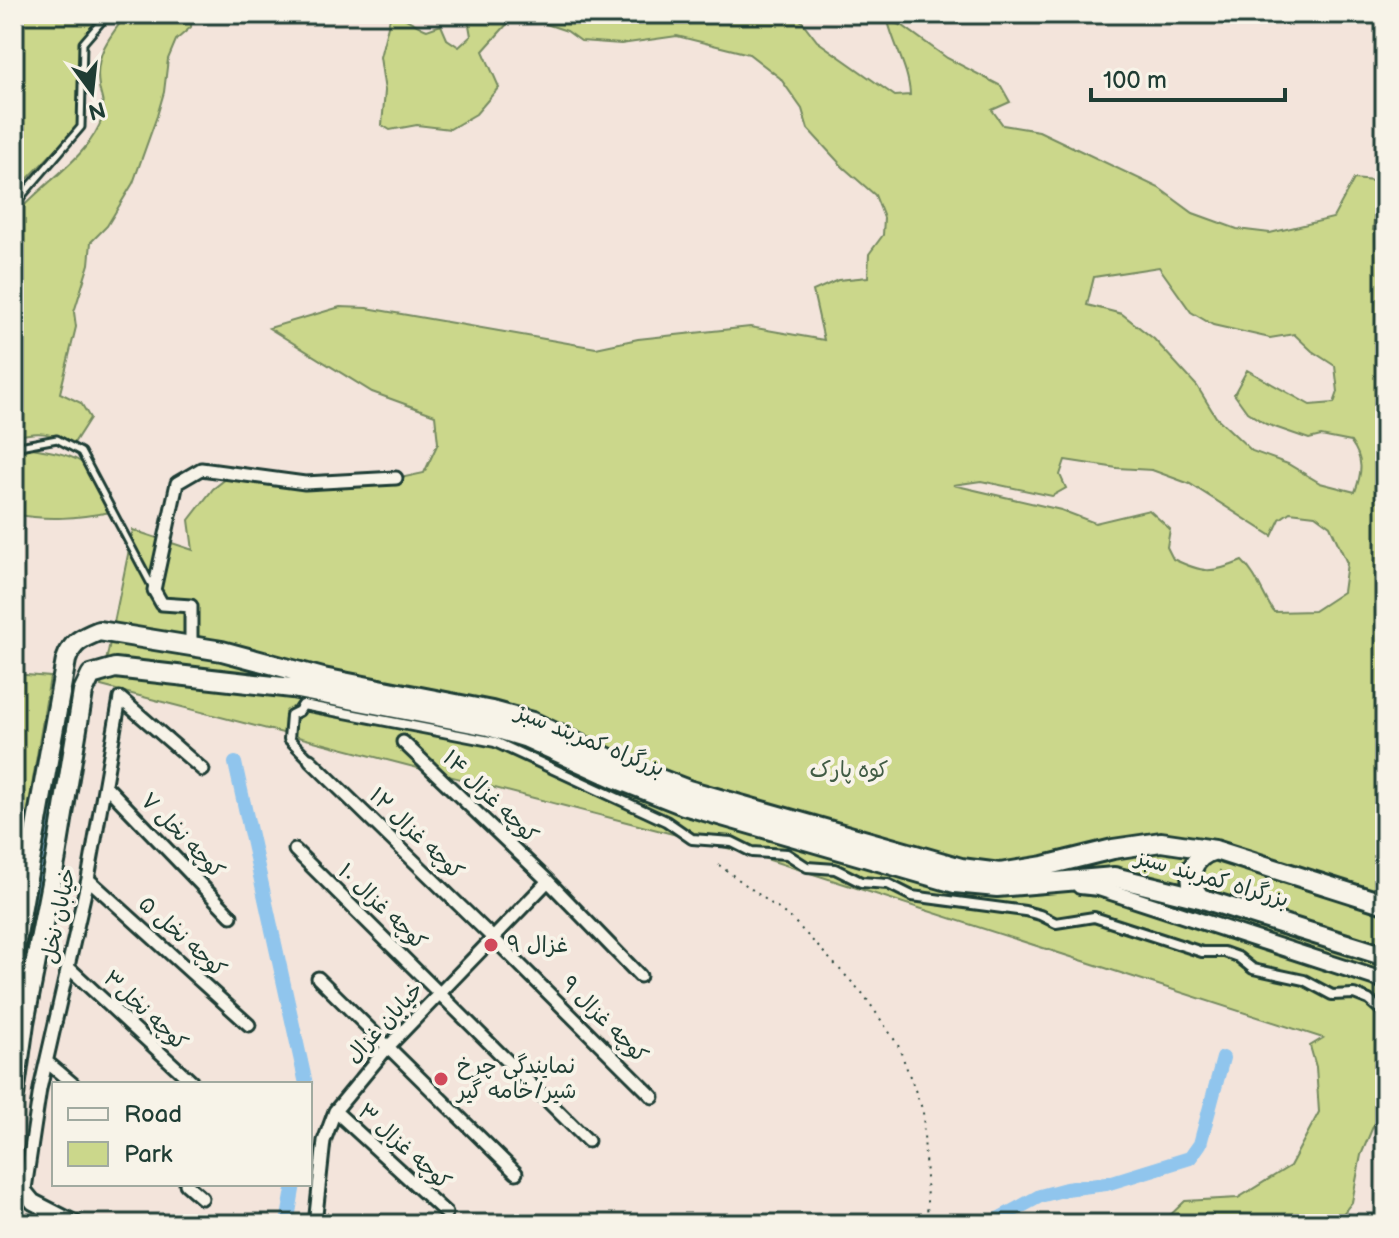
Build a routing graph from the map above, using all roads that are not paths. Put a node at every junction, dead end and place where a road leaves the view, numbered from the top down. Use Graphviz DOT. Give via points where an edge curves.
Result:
graph roads {
  1 [pos="108,14"];
  2 [pos="14,205"];
  3 [pos="14,447"];
  4 [pos="396,478"];
  5 [pos="154,590"];
  6 [pos="191,647"];
  7 [pos="222,651"];
  8 [pos="214,681"];
  9 [pos="403,742"];
  10 [pos="310,760"];
  11 [pos="203,770"];
  12 [pos="105,785"];
  13 [pos="295,850"];
  14 [pos="1215,850"];
  15 [pos="88,879"];
  16 [pos="548,881"];
  17 [pos="1047,882"];
  18 [pos="1200,898"];
  19 [pos="1385,904"];
  20 [pos="231,916"];
  21 [pos="493,938"];
  22 [pos="14,951"];
  23 [pos="1385,956"];
  24 [pos="69,968"];
  25 [pos="640,976"];
  26 [pos="318,978"];
  27 [pos="1385,981"];
  28 [pos="441,992"];
  29 [pos="1385,1014"];
  30 [pos="249,1025"];
  31 [pos="387,1048"];
  32 [pos="47,1062"];
  33 [pos="71,1082"];
  34 [pos="192,1082"];
  35 [pos="14,1095"];
  36 [pos="653,1097"];
  37 [pos="335,1111"];
  38 [pos="588,1141"];
  39 [pos="516,1173"];
  40 [pos="19,1184"];
  41 [pos="188,1186"];
  42 [pos="202,1198"];
  43 [pos="446,1213"];
  44 [pos="76,1224"];
  45 [pos="315,1224"];
  1 -- 2 [label="lane" via="83,43 81,127"];
  3 -- 5 [label="lane" via="57,439 81,452"];
  4 -- 5 [label="street" via="305,483 201,469 177,483"];
  5 -- 6 [label="street" via="162,604 191,606"];
  6 -- 7 [label="highway, بزرگراه کمربند سبز"];
  6 -- 22 [label="highway, بزرگراه کمربند سبز" via="99,631 71,646"];
  7 -- 8 [label="highway" via="226,669"];
  7 -- 14 [label="highway, بزرگراه کمربند سبز" via="296,672 519,718 688,790 961,868 1000,873 1161,842"];
  8 -- 17 [label="highway, بزرگراه کمربند سبز" via="319,692 488,726 684,805 955,883 997,887"];
  8 -- 35 [label="highway, بزرگراه کمربند سبز" via="115,668 91,675 83,692"];
  9 -- 16 [label="street, کوچه غزال ۱۴"];
  10 -- 21 [label="street, کوچه غزال ۱۲"];
  10 -- 29 [label="street" via="289,739 291,715 303,705 495,742 666,821 692,839 787,854 807,867 835,869 912,896 1025,911 1056,923 1094,917 1118,923 1202,952 1224,952 1253,969 1304,980 1332,995 1354,994"];
  11 -- 12 [label="street, خیابان نخل" via="120,698"];
  12 -- 15 [label="street, خیابان نخل"];
  12 -- 20 [label="street, کوچه نخل ۷"];
  13 -- 28 [label="street, کوچه غزال ۱۰"];
  14 -- 18 [label="highway" via="1191,869 1193,890"];
  14 -- 19 [label="highway, بزرگراه کمربند سبز"];
  15 -- 24 [label="street, خیابان نخل"];
  15 -- 30 [label="street, کوچه نخل ۵"];
  16 -- 21 [label="street, خیابان غزال"];
  16 -- 25 [label="street, کوچه غزال ۱۴"];
  17 -- 18 [label="highway, بزرگراه کمربند سبز" via="1114,877"];
  17 -- 27 [label="street" via="1099,888"];
  18 -- 23 [label="highway, بزرگراه کمربند سبز"];
  21 -- 28 [label="street, خیابان غزال"];
  21 -- 36 [label="street, کوچه غزال ۹"];
  24 -- 32 [label="street, خیابان نخل"];
  24 -- 34 [label="street, کوچه نخل۳"];
  26 -- 31 [label="street"];
  28 -- 31 [label="street, خیابان غزال"];
  28 -- 38 [label="street, کوچه غزال ۱۰"];
  31 -- 37 [label="street, خیابان غزال"];
  31 -- 39 [label="street"];
  32 -- 33 [label="street"];
  32 -- 40 [label="street, خیابان نخل"];
  37 -- 43 [label="street, کوچه غزال ۳"];
  37 -- 45 [label="street, خیابان غزال" via="324,1141"];
  40 -- 44 [label="street" via="33,1202"];
  41 -- 42 [label="street"];
}
